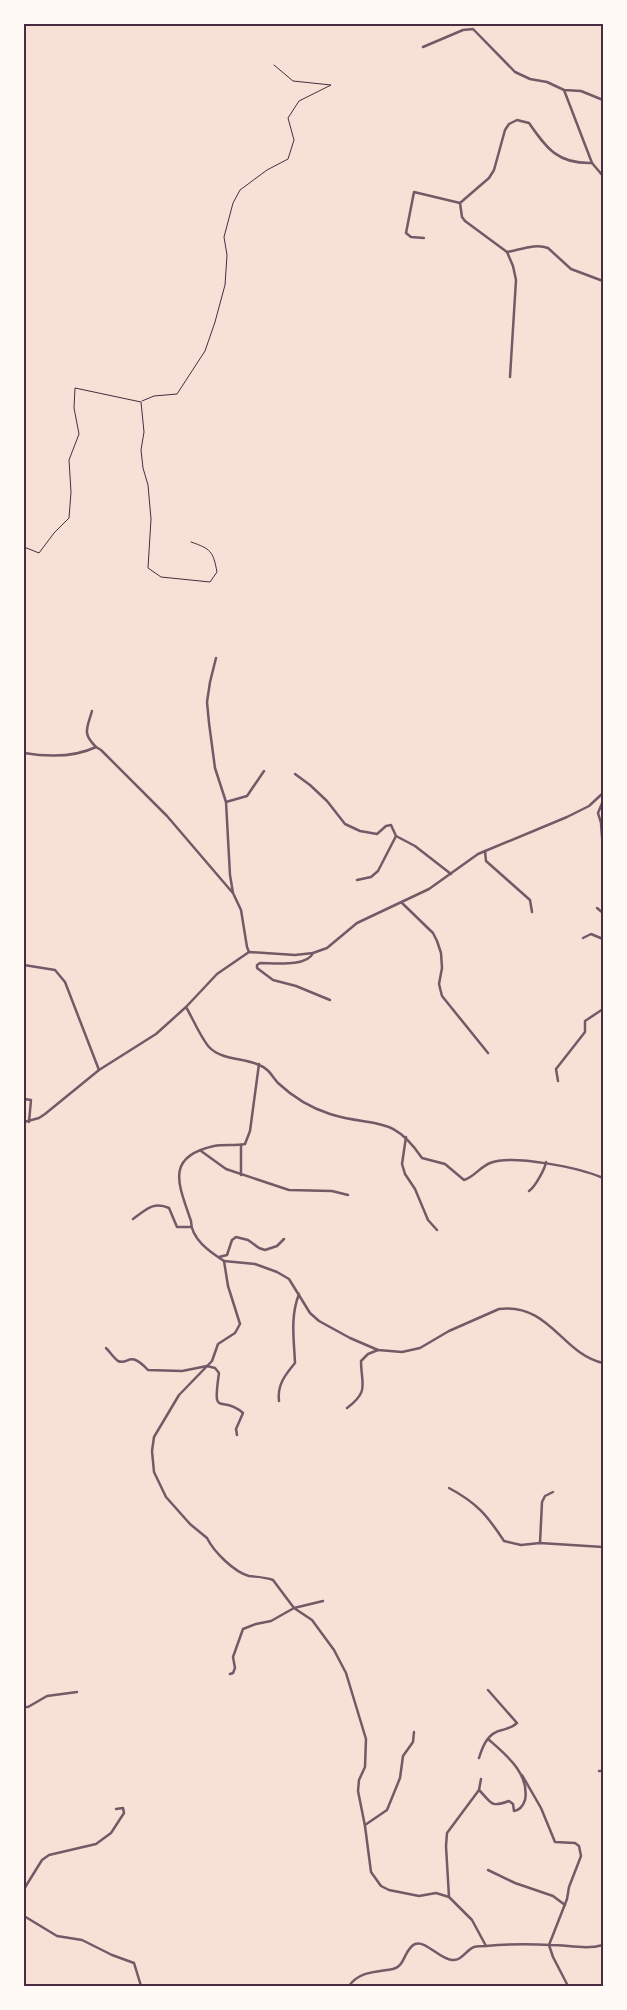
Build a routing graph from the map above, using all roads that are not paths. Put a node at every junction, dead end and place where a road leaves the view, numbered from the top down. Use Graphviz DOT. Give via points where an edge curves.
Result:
graph roads {
  1 [pos="423,47"];
  2 [pos="564,90"];
  3 [pos="603,100"];
  4 [pos="592,163"];
  5 [pos="603,176"];
  6 [pos="460,203"];
  7 [pos="424,238"];
  8 [pos="507,252"];
  9 [pos="603,281"];
  10 [pos="510,377"];
  11 [pos="216,658"];
  12 [pos="92,712"];
  13 [pos="96,747"];
  14 [pos="24,754"];
  15 [pos="264,772"];
  16 [pos="295,774"];
  17 [pos="603,793"];
  18 [pos="603,801"];
  19 [pos="226,802"];
  20 [pos="396,836"];
  21 [pos="603,850"];
  22 [pos="485,851"];
  23 [pos="451,874"];
  24 [pos="357,880"];
  25 [pos="233,893"];
  26 [pos="402,903"];
  27 [pos="597,908"];
  28 [pos="532,912"];
  29 [pos="603,913"];
  30 [pos="583,938"];
  31 [pos="603,939"];
  32 [pos="249,952"];
  33 [pos="313,953"];
  34 [pos="24,965"];
  35 [pos="330,1000"];
  36 [pos="186,1007"];
  37 [pos="603,1009"];
  38 [pos="488,1053"];
  39 [pos="259,1064"];
  40 [pos="99,1070"];
  41 [pos="558,1081"];
  42 [pos="24,1099"];
  43 [pos="24,1122"];
  44 [pos="29,1122"];
  45 [pos="406,1137"];
  46 [pos="242,1145"];
  47 [pos="201,1151"];
  48 [pos="546,1162"];
  49 [pos="242,1175"];
  50 [pos="603,1178"];
  51 [pos="529,1191"];
  52 [pos="348,1195"];
  53 [pos="133,1219"];
  54 [pos="191,1227"];
  55 [pos="437,1230"];
  56 [pos="284,1239"];
  57 [pos="217,1257"];
  58 [pos="224,1261"];
  59 [pos="299,1294"];
  60 [pos="106,1348"];
  61 [pos="378,1350"];
  62 [pos="603,1363"];
  63 [pos="207,1366"];
  64 [pos="279,1401"];
  65 [pos="347,1408"];
  66 [pos="237,1435"];
  67 [pos="448,1488"];
  68 [pos="553,1492"];
  69 [pos="540,1543"];
  70 [pos="603,1546"];
  71 [pos="323,1601"];
  72 [pos="294,1608"];
  73 [pos="230,1674"];
  74 [pos="488,1690"];
  75 [pos="77,1692"];
  76 [pos="24,1707"];
  77 [pos="414,1732"];
  78 [pos="488,1738"];
  79 [pos="480,1758"];
  80 [pos="599,1771"];
  81 [pos="603,1771"];
  82 [pos="522,1775"];
  83 [pos="481,1779"];
  84 [pos="479,1790"];
  85 [pos="116,1809"];
  86 [pos="365,1826"];
  87 [pos="488,1870"];
  88 [pos="24,1889"];
  89 [pos="449,1898"];
  90 [pos="565,1905"];
  91 [pos="24,1916"];
  92 [pos="549,1944"];
  93 [pos="603,1945"];
  94 [pos="486,1946"];
  95 [pos="141,1986"];
  96 [pos="349,1986"];
  97 [pos="568,1986"];
  1 -- 2 [label="street" via="462,30 473,29 515,72"];
  2 -- 3 [label="street" via="581,91"];
  2 -- 4 [label="street"];
  4 -- 5 [label="street"];
  4 -- 6 [label="street" via="576,164 565,160 543,144 529,123 517,120 505,130 489,178"];
  6 -- 7 [label="street" via="414,192 406,234"];
  6 -- 8 [label="street" via="465,221"];
  8 -- 9 [label="street" via="543,246 571,269"];
  8 -- 10 [label="street" via="516,280"];
  11 -- 19 [label="street" via="207,702 215,768"];
  12 -- 13 [label="street" via="86,732"];
  13 -- 14 [label="street" via="86,752 49,757"];
  13 -- 25 [label="street" via="167,816"];
  15 -- 19 [label="street" via="247,796"];
  16 -- 20 [label="street" via="327,801 344,824 372,834 391,825"];
  17 -- 22 [label="street" via="589,806 567,817"];
  18 -- 21 [label="street" via="598,813"];
  19 -- 25 [label="street"];
  20 -- 23 [label="street" via="416,846"];
  20 -- 24 [label="street" via="378,872 371,878"];
  22 -- 23 [label="street"];
  22 -- 28 [label="street" via="486,861 530,900"];
  23 -- 26 [label="street"];
  25 -- 32 [label="street" via="241,910"];
  26 -- 33 [label="street" via="357,923 326,948"];
  26 -- 38 [label="street" via="433,933 441,952 439,984 442,996"];
  27 -- 29 [label="street"];
  30 -- 31 [label="street" via="591,934"];
  32 -- 33 [label="street"];
  32 -- 36 [label="street" via="217,974"];
  33 -- 35 [label="street" via="306,961 260,963 257,968 273,980"];
  34 -- 40 [label="street" via="55,970 66,982"];
  36 -- 39 [label="street" via="209,1047 220,1054"];
  36 -- 40 [label="street" via="156,1034"];
  37 -- 41 [label="street" via="585,1021 584,1032 556,1069"];
  39 -- 45 [label="street" via="305,1104 331,1114 386,1125"];
  39 -- 46 [label="street" via="250,1131"];
  40 -- 44 [label="street" via="50,1111"];
  42 -- 44 [label="street" via="31,1100"];
  43 -- 44 [label="street"];
  45 -- 48 [label="street" via="422,1158 445,1164 464,1180 488,1164 499,1161"];
  45 -- 55 [label="street" via="402,1164 405,1174 428,1220"];
  46 -- 47 [label="street" via="215,1146"];
  46 -- 49 [label="street"];
  47 -- 49 [label="street" via="226,1169"];
  47 -- 54 [label="street" via="184,1159 178,1171"];
  48 -- 50 [label="street"];
  48 -- 51 [label="street" via="538,1183"];
  49 -- 52 [label="street" via="289,1190 332,1191"];
  53 -- 54 [label="street" via="161,1204 169,1208 177,1227"];
  54 -- 57 [label="street" via="197,1238"];
  56 -- 57 [label="street" via="277,1246 265,1250 236,1237 227,1255"];
  57 -- 58 [label="street"];
  58 -- 59 [label="street" via="255,1264 277,1272 289,1279"];
  58 -- 63 [label="street" via="240,1324 235,1333 218,1344"];
  59 -- 61 [label="street" via="319,1321"];
  59 -- 64 [label="street" via="293,1323 295,1363 278,1390"];
  60 -- 63 [label="street" via="119,1361 138,1360 148,1370 182,1371"];
  61 -- 62 [label="street" via="402,1352 420,1348 449,1330 507,1308 535,1314 576,1348"];
  61 -- 65 [label="street" via="361,1361 364,1386 361,1395"];
  63 -- 66 [label="street" via="215,1368 218,1373 216,1402 243,1413 236,1429"];
  63 -- 72 [label="street" via="179,1395 154,1437 154,1472 174,1506 208,1538 226,1562 248,1576 273,1580"];
  67 -- 69 [label="street" via="487,1515 504,1541 521,1546"];
  68 -- 69 [label="street" via="542,1502"];
  69 -- 70 [label="street"];
  71 -- 72 [label="street"];
  72 -- 73 [label="street" via="271,1621 243,1630 233,1657 235,1668"];
  72 -- 86 [label="street" via="312,1620 346,1673 366,1739 365,1767 358,1792"];
  74 -- 78 [label="street" via="517,1723 493,1732"];
  75 -- 76 [label="street" via="47,1696"];
  77 -- 86 [label="street" via="413,1742 403,1756 400,1778 387,1810"];
  78 -- 79 [label="street"];
  78 -- 82 [label="street"];
  80 -- 81 [label="street"];
  82 -- 84 [label="street" via="525,1798 518,1810 514,1811 510,1802 497,1806 492,1804"];
  82 -- 90 [label="street" via="555,1842 579,1846 581,1856 568,1887"];
  83 -- 84 [label="street"];
  84 -- 89 [label="street" via="447,1833"];
  85 -- 88 [label="street" via="123,1808 124,1813 111,1833 96,1844 49,1855 42,1860"];
  86 -- 89 [label="street" via="370,1872 380,1886 419,1896 436,1892"];
  87 -- 90 [label="street" via="553,1896"];
  89 -- 94 [label="street" via="472,1920"];
  90 -- 92 [label="street"];
  91 -- 95 [label="street" via="57,1936 82,1940 134,1963"];
  92 -- 93 [label="street" via="593,1948"];
  92 -- 94 [label="street"];
  92 -- 97 [label="street"];
  94 -- 96 [label="street" via="473,1947 454,1960 441,1957 423,1944 415,1944 396,1969 369,1972 353,1980"];
}
